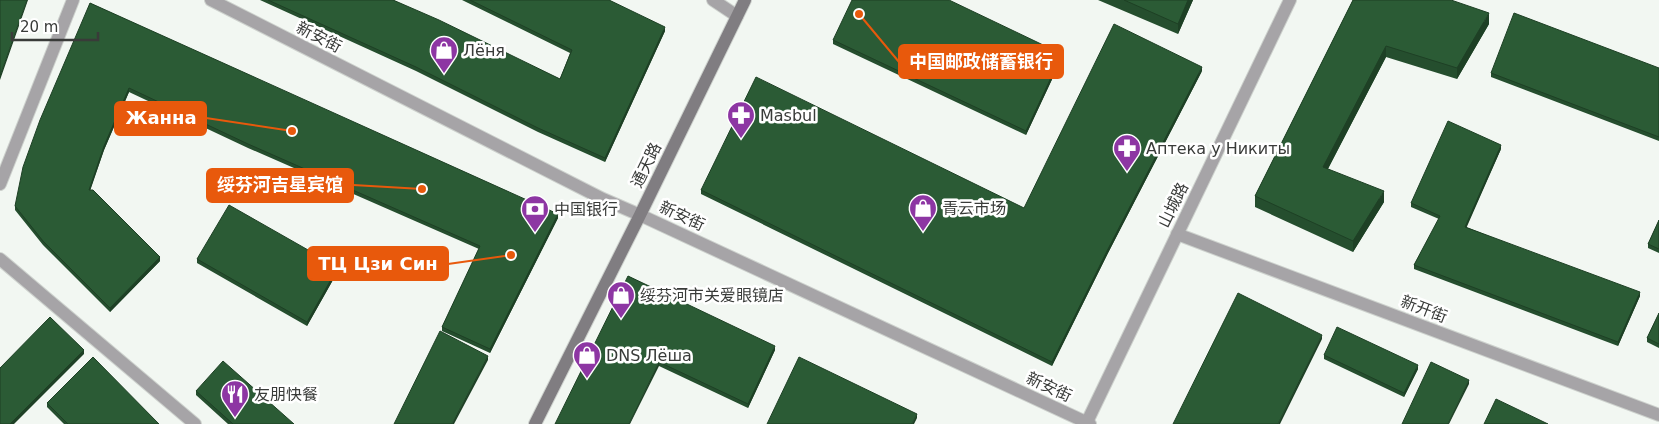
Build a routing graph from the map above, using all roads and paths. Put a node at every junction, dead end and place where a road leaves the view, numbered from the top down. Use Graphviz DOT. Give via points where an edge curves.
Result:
graph roads {
  1 [pos="73,0"];
  2 [pos="211,0"];
  3 [pos="713,0"];
  4 [pos="745,0"];
  5 [pos="1290,0"];
  6 [pos="737,16"];
  7 [pos="0,184"];
  8 [pos="640,215"];
  9 [pos="1177,234"];
  10 [pos="0,259"];
  11 [pos="1659,415"];
  12 [pos="1088,423"];
  13 [pos="195,424"];
  14 [pos="535,424"];
  1 -- 7 [label="street"];
  2 -- 8 [label="street, 新安街"];
  3 -- 6 [label="street"];
  4 -- 6 [label="main road, 通天路"];
  5 -- 9 [label="street, 山城路"];
  6 -- 8 [label="main road, 通天路"];
  8 -- 12 [label="street, 新安街"];
  8 -- 14 [label="main road, 通天路"];
  9 -- 11 [label="street, 新开街"];
  9 -- 12 [label="street, 山城路"];
  10 -- 13 [label="street"];
}
